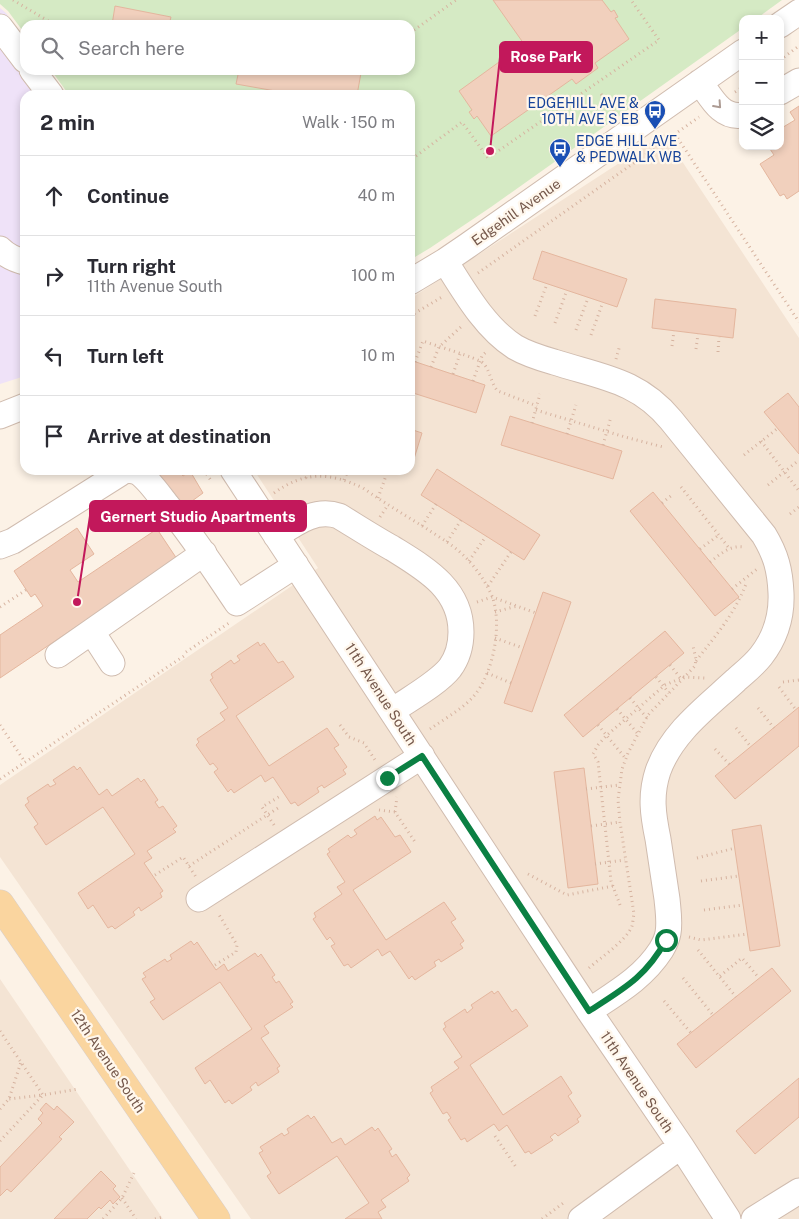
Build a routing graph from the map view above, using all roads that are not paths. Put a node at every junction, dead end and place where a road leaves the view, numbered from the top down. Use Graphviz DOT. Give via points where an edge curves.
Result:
graph roads {
  1 [pos="799,12"];
  2 [pos="784,22"];
  3 [pos="0,27"];
  4 [pos="20,53"];
  5 [pos="739,55"];
  6 [pos="36,75"];
  7 [pos="799,81"];
  8 [pos="700,82"];
  9 [pos="47,90"];
  10 [pos="784,90"];
  11 [pos="739,116"];
  12 [pos="0,249"];
  13 [pos="20,261"];
  14 [pos="445,261"];
  15 [pos="415,279"];
  16 [pos="20,408"];
  17 [pos="0,416"];
  18 [pos="118,475"];
  19 [pos="140,475"];
  20 [pos="236,475"];
  21 [pos="276,536"];
  22 [pos="0,546"];
  23 [pos="204,553"];
  24 [pos="296,565"];
  25 [pos="92,632"];
  26 [pos="58,655"];
  27 [pos="112,663"];
  28 [pos="392,711"];
  29 [pos="422,756"];
  30 [pos="204,896"];
  31 [pos="0,904"];
  32 [pos="589,1011"];
  33 [pos="681,1146"];
  34 [pos="799,1192"];
  35 [pos="216,1219"];
  36 [pos="581,1219"];
  37 [pos="728,1219"];
  38 [pos="754,1219"];
  1 -- 2 [label="street"];
  3 -- 4 [label="street"];
  5 -- 8 [label="street, Edgehill Avenue"];
  6 -- 9 [label="street"];
  7 -- 10 [label="street"];
  8 -- 11 [label="street, one-way" via="724,112"];
  8 -- 14 [label="street, Edgehill Avenue"];
  12 -- 13 [label="street"];
  14 -- 15 [label="street, Edgehill Avenue"];
  14 -- 32 [label="street" via="475,307 513,346 535,357 616,380 655,403 756,525 770,546 780,572 782,600 772,639 756,662 681,732 658,772 652,794 653,810 669,918 662,947 645,971"];
  16 -- 17 [label="street"];
  18 -- 22 [label="street"];
  19 -- 23 [label="street"];
  20 -- 21 [label="street, 11th Avenue South"];
  21 -- 24 [label="street, 11th Avenue South"];
  21 -- 28 [label="street" via="306,517 339,516 426,570 444,588 461,622 460,649 448,670"];
  23 -- 24 [label="street" via="237,603"];
  23 -- 25 [label="street"];
  24 -- 28 [label="street, 11th Avenue South"];
  25 -- 26 [label="street"];
  25 -- 27 [label="street"];
  28 -- 29 [label="street, 11th Avenue South"];
  29 -- 30 [label="street"];
  29 -- 32 [label="street, 11th Avenue South"];
  31 -- 35 [label="main road, 12th Avenue South"];
  32 -- 33 [label="street, 11th Avenue South"];
  33 -- 36 [label="street"];
  33 -- 37 [label="street, 11th Avenue South"];
  34 -- 38 [label="street"];
}
